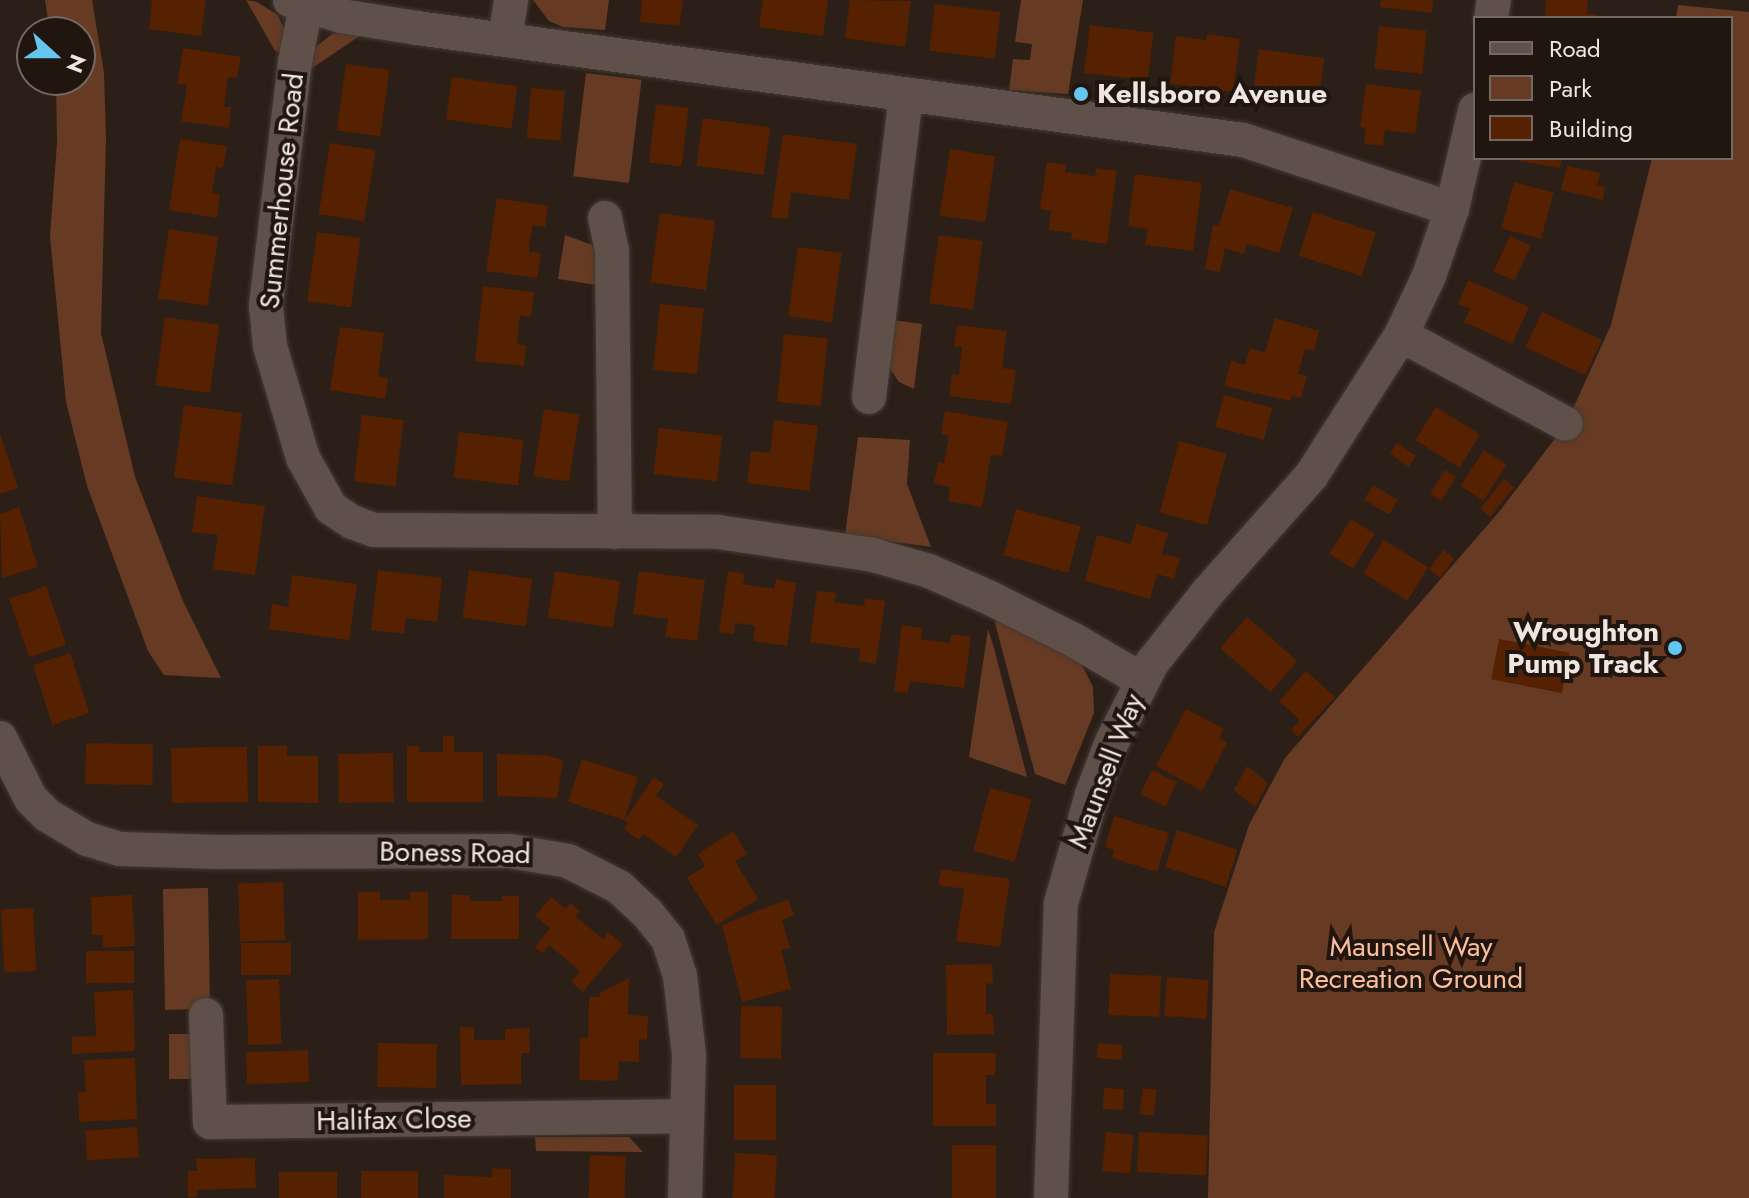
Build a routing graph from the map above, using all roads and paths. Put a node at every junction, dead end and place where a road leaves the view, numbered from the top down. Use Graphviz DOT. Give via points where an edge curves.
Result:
graph roads {
  1 [pos="511,0"];
  2 [pos="298,3"];
  3 [pos="505,39"];
  4 [pos="906,96"];
  5 [pos="1473,119"];
  6 [pos="1452,209"];
  7 [pos="605,218"];
  8 [pos="1401,335"];
  9 [pos="869,397"];
  10 [pos="1566,424"];
  11 [pos="615,532"];
  12 [pos="1142,680"];
  13 [pos="0,739"];
  14 [pos="206,1015"];
  15 [pos="686,1116"];
  16 [pos="685,1198"];
  17 [pos="1051,1198"];
  1 -- 3 [label="street"];
  2 -- 3 [label="street" via="368,21"];
  2 -- 11 [label="street, Summerhouse Road" via="266,306 270,346 316,486 331,508 374,530"];
  3 -- 4 [label="street"];
  4 -- 6 [label="street" via="1243,140"];
  4 -- 9 [label="street"];
  5 -- 6 [label="street, Maunsell Way"];
  6 -- 8 [label="street, Maunsell Way"];
  7 -- 11 [label="street" via="612,250"];
  8 -- 10 [label="street"];
  8 -- 12 [label="street, Maunsell Way" via="1311,476 1208,592"];
  11 -- 12 [label="street, Summerhouse Road" via="754,535 903,562 1018,612"];
  12 -- 17 [label="street, Maunsell Way" via="1092,794 1061,903"];
  13 -- 15 [label="street, Boness Road" via="31,799 47,815 87,839 120,849 510,851 586,867 641,906 675,956 688,1019"];
  14 -- 15 [label="street, Halifax Close" via="210,1122"];
  15 -- 16 [label="street, Boness Road"];
}
